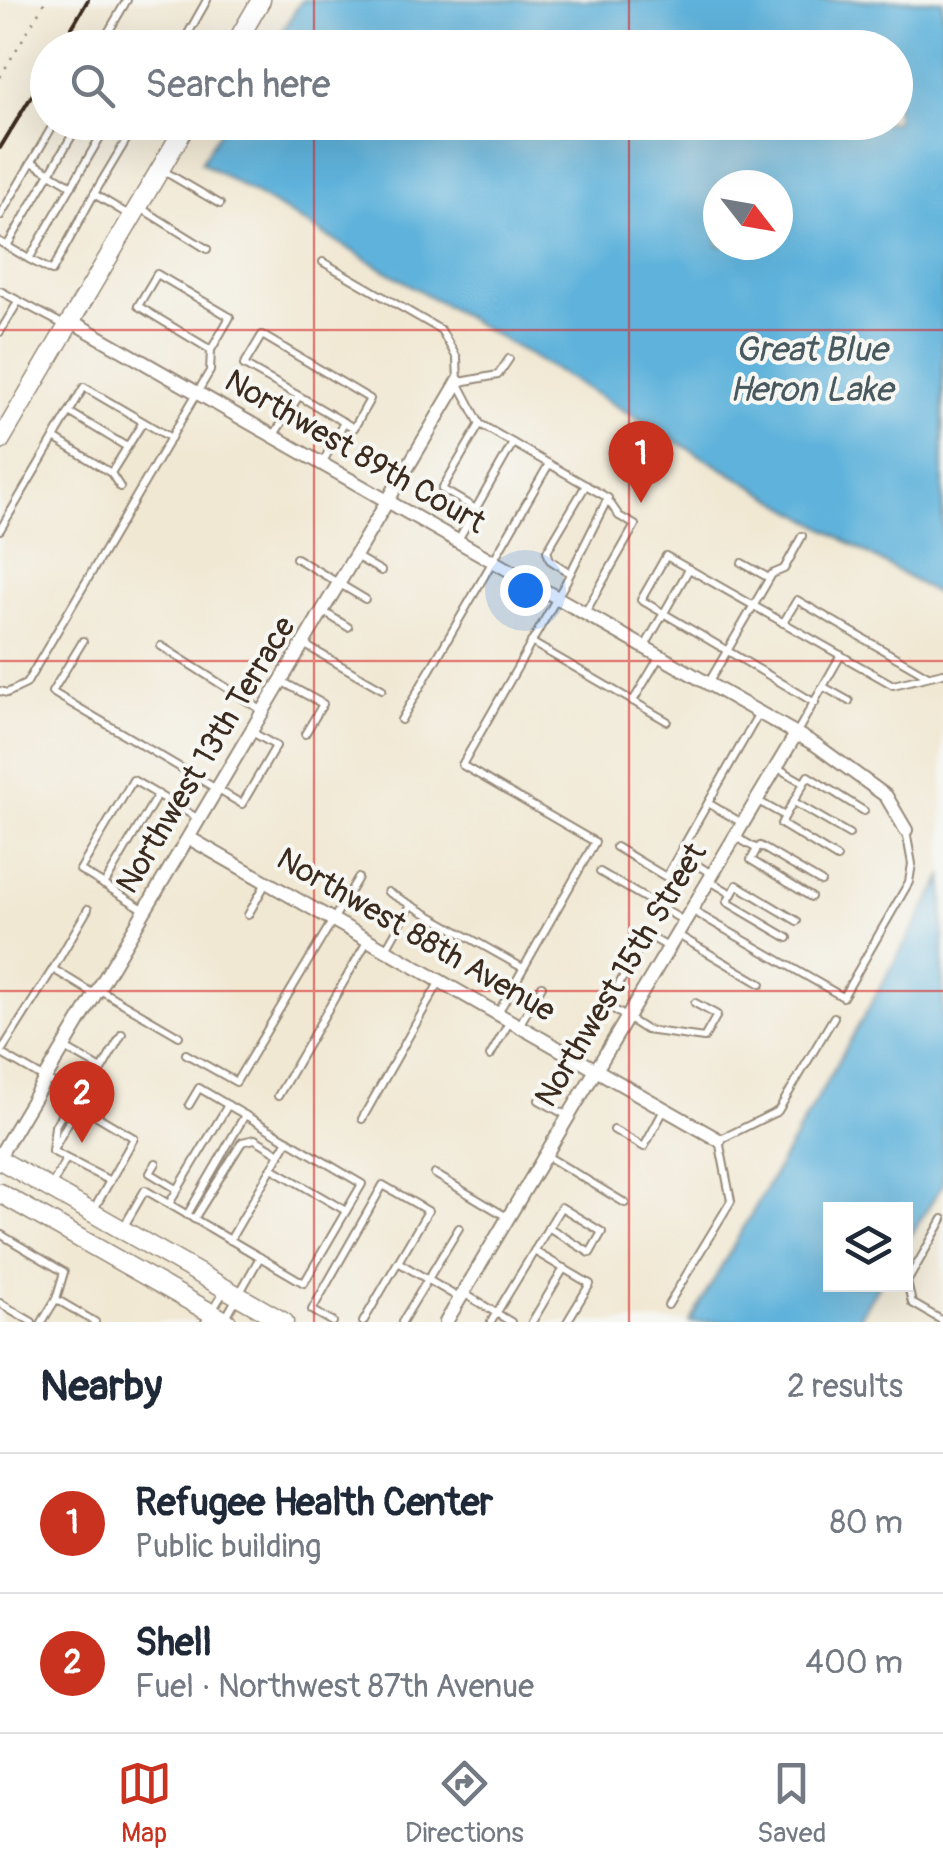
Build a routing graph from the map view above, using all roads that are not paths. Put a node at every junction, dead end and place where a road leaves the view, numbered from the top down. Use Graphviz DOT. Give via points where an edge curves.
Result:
graph roads {
  1 [pos="127,0"];
  2 [pos="207,0"];
  3 [pos="261,0"];
  4 [pos="110,30"];
  5 [pos="190,30"];
  6 [pos="244,30"];
  7 [pos="45,140"];
  8 [pos="69,140"];
  9 [pos="99,140"];
  10 [pos="126,140"];
  11 [pos="177,140"];
  12 [pos="32,162"];
  13 [pos="160,169"];
  14 [pos="50,173"];
  15 [pos="72,186"];
  16 [pos="94,194"];
  17 [pos="220,204"];
  18 [pos="135,212"];
  19 [pos="0,216"];
  20 [pos="4,244"];
  21 [pos="207,249"];
  22 [pos="29,258"];
  23 [pos="323,262"];
  24 [pos="0,291"];
  25 [pos="18,302"];
  26 [pos="69,324"];
  27 [pos="0,332"];
  28 [pos="211,350"];
  29 [pos="508,359"];
  30 [pos="458,382"];
  31 [pos="197,394"];
  32 [pos="299,396"];
  33 [pos="69,412"];
  34 [pos="143,422"];
  35 [pos="344,422"];
  36 [pos="480,424"];
  37 [pos="273,436"];
  38 [pos="54,438"];
  39 [pos="171,438"];
  40 [pos="0,440"];
  41 [pos="513,443"];
  42 [pos="127,447"];
  43 [pos="322,464"];
  44 [pos="550,464"];
  45 [pos="112,473"];
  46 [pos="586,485"];
  47 [pos="120,487"];
  48 [pos="608,498"];
  49 [pos="388,502"];
  50 [pos="476,509"];
  51 [pos="0,530"];
  52 [pos="802,536"];
  53 [pos="458,541"];
  54 [pos="356,556"];
  55 [pos="296,558"];
  56 [pos="492,561"];
  57 [pos="742,563"];
  58 [pos="689,569"];
  59 [pos="381,571"];
  60 [pos="570,573"];
  61 [pos="770,578"];
  62 [pos="339,584"];
  63 [pos="557,598"];
  64 [pos="364,599"];
  65 [pos="753,606"];
  66 [pos="323,612"];
  67 [pos="585,613"];
  68 [pos="664,614"];
  69 [pos="783,624"];
  70 [pos="348,627"];
  71 [pos="83,641"];
  72 [pos="532,642"];
  73 [pos="304,644"];
  74 [pos="161,646"];
  75 [pos="644,647"];
  76 [pos="728,650"];
  77 [pos="842,654"];
  78 [pos="660,656"];
  79 [pos="943,673"];
  80 [pos="929,676"];
  81 [pos="282,681"];
  82 [pos="709,684"];
  83 [pos="824,687"];
  84 [pos="382,690"];
  85 [pos="4,692"];
  86 [pos="632,701"];
  87 [pos="849,702"];
  88 [pos="815,703"];
  89 [pos="0,705"];
  90 [pos="264,712"];
  91 [pos="760,712"];
  92 [pos="400,720"];
  93 [pos="667,720"];
  94 [pos="252,732"];
  95 [pos="306,734"];
  96 [pos="796,734"];
  97 [pos="776,767"];
  98 [pos="804,784"];
  99 [pos="218,790"];
  100 [pos="158,794"];
  101 [pos="756,800"];
  102 [pos="794,802"];
  103 [pos="708,803"];
  104 [pos="864,811"];
  105 [pos="785,816"];
  106 [pos="200,820"];
  107 [pos="743,824"];
  108 [pos="906,830"];
  109 [pos="849,834"];
  110 [pos="735,837"];
  111 [pos="190,838"];
  112 [pos="616,847"];
  113 [pos="757,850"];
  114 [pos="679,854"];
  115 [pos="837,858"];
  116 [pos="600,872"];
  117 [pos="711,877"];
  118 [pos="358,878"];
  119 [pos="267,882"];
  120 [pos="821,882"];
  121 [pos="104,885"];
  122 [pos="388,892"];
  123 [pos="732,894"];
  124 [pos="811,897"];
  125 [pos="411,905"];
  126 [pos="88,909"];
  127 [pos="146,911"];
  128 [pos="248,915"];
  129 [pos="688,916"];
  130 [pos="334,920"];
  131 [pos="797,921"];
  132 [pos="788,938"];
  133 [pos="368,939"];
  134 [pos="673,941"];
  135 [pos="386,949"];
  136 [pos="523,968"];
  137 [pos="52,969"];
  138 [pos="441,980"];
  139 [pos="761,984"];
  140 [pos="542,986"];
  141 [pos="97,992"];
  142 [pos="695,1003"];
  143 [pos="834,1017"];
  144 [pos="627,1018"];
  145 [pos="509,1019"];
  146 [pos="122,1034"];
  147 [pos="179,1036"];
  148 [pos="64,1047"];
  149 [pos="186,1054"];
  150 [pos="490,1056"];
  151 [pos="597,1070"];
  152 [pos="44,1080"];
  153 [pos="79,1084"];
  154 [pos="278,1096"];
  155 [pos="71,1097"];
  156 [pos="539,1100"];
  157 [pos="78,1105"];
  158 [pos="189,1105"];
  159 [pos="228,1105"];
  160 [pos="665,1108"];
  161 [pos="245,1115"];
  162 [pos="569,1117"];
  163 [pos="362,1119"];
  164 [pos="614,1130"];
  165 [pos="288,1140"];
  166 [pos="719,1140"];
  167 [pos="52,1151"];
  168 [pos="280,1154"];
  169 [pos="546,1155"];
  170 [pos="0,1158"];
  171 [pos="66,1159"];
  172 [pos="156,1163"];
  173 [pos="272,1168"];
  174 [pos="434,1174"];
  175 [pos="110,1182"];
  176 [pos="50,1189"];
  177 [pos="178,1190"];
  178 [pos="0,1193"];
  179 [pos="625,1203"];
  180 [pos="169,1204"];
  181 [pos="346,1211"];
  182 [pos="92,1212"];
  183 [pos="191,1217"];
  184 [pos="508,1218"];
  185 [pos="943,1218"];
  186 [pos="459,1228"];
  187 [pos="548,1228"];
  188 [pos="122,1230"];
  189 [pos="0,1234"];
  190 [pos="230,1240"];
  191 [pos="534,1250"];
  192 [pos="260,1256"];
  193 [pos="398,1262"];
  194 [pos="564,1268"];
  195 [pos="428,1280"];
  196 [pos="231,1292"];
  197 [pos="462,1296"];
  198 [pos="56,1299"];
  199 [pos="0,1303"];
  200 [pos="668,1306"];
  201 [pos="496,1313"];
  202 [pos="218,1320"];
  203 [pos="943,1321"];
  204 [pos="32,1322"];
  205 [pos="42,1322"];
  206 [pos="95,1322"];
  207 [pos="284,1322"];
  208 [pos="333,1322"];
  209 [pos="363,1322"];
  210 [pos="402,1322"];
  211 [pos="446,1322"];
  212 [pos="491,1322"];
  213 [pos="511,1322"];
  214 [pos="532,1322"];
  215 [pos="567,1322"];
  1 -- 4 [label="lane"];
  2 -- 5 [label="lane"];
  3 -- 6 [label="main road"];
  7 -- 12 [label="lane"];
  8 -- 14 [label="lane"];
  9 -- 15 [label="lane"];
  10 -- 16 [label="lane"];
  11 -- 13 [label="main road"];
  12 -- 14 [label="lane"];
  12 -- 19 [label="lane"];
  13 -- 17 [label="lane"];
  13 -- 18 [label="main road"];
  14 -- 15 [label="lane"];
  14 -- 20 [label="lane"];
  15 -- 22 [label="lane"];
  16 -- 18 [label="lane"];
  16 -- 22 [label="lane" via="52,271"];
  18 -- 21 [label="lane"];
  18 -- 26 [label="main road"];
  20 -- 22 [label="lane"];
  23 -- 30 [label="lane" via="441,330 457,358"];
  24 -- 25 [label="lane"];
  25 -- 26 [label="lane"];
  25 -- 27 [label="lane"];
  26 -- 31 [label="street, Northwest 89th Court"];
  26 -- 40 [label="main road"];
  28 -- 28 [label="lane" via="230,317 157,274 138,306"];
  28 -- 31 [label="lane" via="210,371"];
  29 -- 30 [label="lane" via="498,375"];
  30 -- 36 [label="lane"];
  30 -- 49 [label="street, Northwest 13th Terrace"];
  31 -- 37 [label="street, Northwest 89th Court"];
  31 -- 39 [label="lane"];
  32 -- 35 [label="lane"];
  32 -- 35 [label="lane" via="244,366 262,335 370,399 354,428"];
  32 -- 37 [label="lane"];
  33 -- 34 [label="lane" via="84,387"];
  33 -- 38 [label="lane"];
  33 -- 42 [label="lane"];
  34 -- 39 [label="lane"];
  34 -- 42 [label="lane"];
  35 -- 43 [label="lane"];
  36 -- 41 [label="lane"];
  36 -- 50 [label="lane" via="442,490"];
  37 -- 43 [label="street, Northwest 89th Court"];
  38 -- 45 [label="lane"];
  38 -- 51 [label="lane"];
  39 -- 85 [label="lane" via="26,684"];
  41 -- 44 [label="lane"];
  41 -- 50 [label="lane"];
  42 -- 45 [label="lane"];
  43 -- 49 [label="street, Northwest 89th Court"];
  44 -- 46 [label="lane"];
  44 -- 56 [label="lane"];
  45 -- 47 [label="lane"];
  46 -- 48 [label="lane"];
  46 -- 60 [label="lane" via="547,551"];
  48 -- 60 [label="lane"];
  48 -- 67 [label="lane" via="635,525"];
  49 -- 53 [label="street, Northwest 89th Court"];
  49 -- 54 [label="street, Northwest 13th Terrace"];
  50 -- 53 [label="lane"];
  52 -- 61 [label="lane" via="784,569"];
  53 -- 56 [label="street, Northwest 89th Court"];
  54 -- 59 [label="lane"];
  54 -- 62 [label="street, Northwest 13th Terrace"];
  55 -- 62 [label="lane"];
  56 -- 63 [label="street, Northwest 89th Court"];
  56 -- 92 [label="lane"];
  57 -- 61 [label="lane"];
  58 -- 65 [label="lane"];
  58 -- 68 [label="lane"];
  58 -- 68 [label="lane" via="666,556 640,600"];
  60 -- 63 [label="lane"];
  61 -- 65 [label="lane"];
  62 -- 64 [label="lane"];
  62 -- 66 [label="street, Northwest 13th Terrace"];
  63 -- 67 [label="street, Northwest 89th Court"];
  63 -- 72 [label="lane"];
  65 -- 69 [label="lane"];
  65 -- 76 [label="lane"];
  66 -- 70 [label="lane"];
  66 -- 73 [label="street, Northwest 13th Terrace"];
  67 -- 75 [label="street, Northwest 89th Court"];
  68 -- 75 [label="lane"];
  68 -- 76 [label="lane"];
  69 -- 77 [label="lane"];
  69 -- 80 [label="lane" via="797,600"];
  71 -- 99 [label="lane" via="52,692"];
  72 -- 86 [label="lane"];
  72 -- 136 [label="lane" via="462,765 595,842"];
  73 -- 81 [label="street, Northwest 13th Terrace"];
  73 -- 84 [label="lane"];
  74 -- 90 [label="lane"];
  75 -- 78 [label="street, Northwest 89th Court"];
  76 -- 82 [label="lane"];
  76 -- 88 [label="lane"];
  77 -- 80 [label="lane" via="893,685"];
  77 -- 83 [label="lane, Northwest 15th Street"];
  78 -- 82 [label="street, Northwest 89th Court"];
  78 -- 86 [label="lane"];
  79 -- 80 [label="lane"];
  81 -- 90 [label="street, Northwest 13th Terrace"];
  81 -- 95 [label="lane" via="323,704"];
  82 -- 91 [label="street, Northwest 89th Court"];
  83 -- 87 [label="lane"];
  83 -- 88 [label="lane, Northwest 15th Street"];
  85 -- 89 [label="lane"];
  86 -- 93 [label="lane"];
  88 -- 96 [label="lane, Northwest 15th Street"];
  90 -- 94 [label="street, Northwest 13th Terrace"];
  91 -- 96 [label="street, Northwest 89th Court"];
  91 -- 103 [label="lane"];
  94 -- 99 [label="street, Northwest 13th Terrace"];
  94 -- 99 [label="lane" via="276,746 242,804"];
  96 -- 97 [label="street, Northwest 15th Street"];
  96 -- 108 [label="street, Northwest 89th Court" via="886,796"];
  97 -- 98 [label="lane"];
  97 -- 101 [label="street, Northwest 15th Street"];
  98 -- 102 [label="lane"];
  98 -- 104 [label="lane" via="808,776"];
  99 -- 106 [label="street, Northwest 13th Terrace"];
  100 -- 106 [label="lane"];
  100 -- 121 [label="lane"];
  100 -- 121 [label="lane" via="133,780 106,825 80,870"];
  101 -- 105 [label="lane"];
  101 -- 107 [label="street, Northwest 15th Street"];
  102 -- 105 [label="lane"];
  102 -- 109 [label="lane"];
  103 -- 107 [label="lane"];
  103 -- 114 [label="lane"];
  105 -- 115 [label="lane" via="781,824"];
  106 -- 111 [label="street, Northwest 13th Terrace"];
  107 -- 110 [label="street, Northwest 15th Street"];
  108 -- 129 [label="lane" via="909,882 843,997"];
  110 -- 113 [label="lane"];
  110 -- 117 [label="street, Northwest 15th Street"];
  111 -- 119 [label="street, Northwest 88th Avenue"];
  111 -- 127 [label="street, Northwest 13th Terrace"];
  112 -- 114 [label="lane" via="666,876"];
  113 -- 120 [label="lane"];
  113 -- 124 [label="lane" via="751,860"];
  114 -- 117 [label="lane"];
  116 -- 129 [label="lane"];
  117 -- 123 [label="lane"];
  117 -- 129 [label="street, Northwest 15th Street"];
  118 -- 130 [label="lane"];
  119 -- 128 [label="lane"];
  119 -- 130 [label="street, Northwest 88th Avenue"];
  121 -- 127 [label="lane"];
  122 -- 125 [label="lane"];
  123 -- 131 [label="lane" via="737,885"];
  123 -- 132 [label="lane" via="728,902"];
  125 -- 135 [label="lane"];
  125 -- 136 [label="lane"];
  126 -- 137 [label="lane"];
  127 -- 141 [label="street, Northwest 13th Terrace"];
  129 -- 134 [label="street, Northwest 15th Street"];
  130 -- 133 [label="street, Northwest 88th Avenue"];
  130 -- 149 [label="lane" via="236,1082"];
  133 -- 135 [label="street, Northwest 88th Avenue"];
  133 -- 154 [label="lane"];
  134 -- 139 [label="lane"];
  134 -- 144 [label="street, Northwest 15th Street"];
  134 -- 144 [label="lane" via="648,935 607,1005"];
  135 -- 138 [label="street, Northwest 88th Avenue"];
  136 -- 145 [label="lane"];
  137 -- 141 [label="lane"];
  137 -- 152 [label="lane" via="0,1053"];
  138 -- 145 [label="street, Northwest 88th Avenue"];
  138 -- 163 [label="lane"];
  140 -- 145 [label="lane"];
  141 -- 147 [label="lane"];
  141 -- 148 [label="street, Northwest 13th Terrace"];
  142 -- 144 [label="lane" via="717,1015 704,1038 646,1030"];
  143 -- 166 [label="lane" via="778,1111"];
  144 -- 151 [label="street, Northwest 15th Street"];
  145 -- 150 [label="lane"];
  145 -- 151 [label="street, Northwest 88th Avenue"];
  146 -- 148 [label="lane" via="102,1069"];
  148 -- 152 [label="street, Northwest 13th Terrace"];
  151 -- 160 [label="street, Northwest 88th Avenue"];
  151 -- 162 [label="street, Northwest 15th Street"];
  152 -- 155 [label="lane"];
  152 -- 170 [label="street, Northwest 13th Terrace"];
  153 -- 155 [label="lane"];
  155 -- 157 [label="lane"];
  155 -- 167 [label="lane" via="55,1126"];
  156 -- 162 [label="lane"];
  157 -- 167 [label="lane"];
  157 -- 175 [label="lane" via="134,1138"];
  158 -- 159 [label="lane" via="199,1088"];
  159 -- 161 [label="lane"];
  159 -- 177 [label="lane"];
  160 -- 164 [label="lane" via="644,1147"];
  160 -- 166 [label="street, Northwest 88th Avenue"];
  161 -- 165 [label="lane"];
  161 -- 183 [label="lane"];
  162 -- 169 [label="street, Northwest 15th Street"];
  165 -- 168 [label="lane"];
  165 -- 181 [label="lane" via="362,1184"];
  166 -- 200 [label="lane" via="731,1201"];
  167 -- 171 [label="lane"];
  168 -- 173 [label="lane"];
  168 -- 183 [label="lane" via="255,1139 242,1142"];
  169 -- 179 [label="lane"];
  169 -- 184 [label="street, Northwest 15th Street"];
  170 -- 176 [label="main road"];
  171 -- 175 [label="lane"];
  171 -- 176 [label="lane"];
  172 -- 177 [label="lane" via="150,1174"];
  173 -- 181 [label="lane"];
  173 -- 190 [label="lane"];
  174 -- 184 [label="lane"];
  175 -- 182 [label="lane"];
  176 -- 182 [label="main road"];
  177 -- 180 [label="lane"];
  178 -- 202 [label="main road"];
  180 -- 183 [label="lane"];
  180 -- 188 [label="lane" via="145,1190"];
  181 -- 192 [label="lane" via="304,1283"];
  182 -- 188 [label="main road"];
  183 -- 190 [label="lane"];
  184 -- 197 [label="street, Northwest 15th Street"];
  185 -- 203 [label="lane" via="907,1282 912,1303"];
  186 -- 195 [label="lane"];
  187 -- 187 [label="lane" via="561,1207 602,1232 590,1253"];
  187 -- 191 [label="lane"];
  188 -- 196 [label="main road"];
  189 -- 198 [label="lane" via="64,1272"];
  190 -- 192 [label="lane"];
  191 -- 194 [label="lane"];
  191 -- 201 [label="lane"];
  192 -- 196 [label="lane"];
  193 -- 195 [label="lane"];
  193 -- 208 [label="lane" via="428,1211 384,1185 312,1310"];
  193 -- 209 [label="lane"];
  194 -- 214 [label="lane"];
  194 -- 215 [label="lane" via="590,1284"];
  195 -- 197 [label="lane"];
  195 -- 210 [label="lane"];
  196 -- 202 [label="lane"];
  196 -- 202 [label="lane"];
  196 -- 207 [label="main road"];
  197 -- 201 [label="lane"];
  197 -- 211 [label="street, Northwest 15th Street"];
  198 -- 205 [label="lane"];
  198 -- 206 [label="lane"];
  199 -- 204 [label="lane"];
  201 -- 212 [label="lane"];
  201 -- 213 [label="lane"];
}
